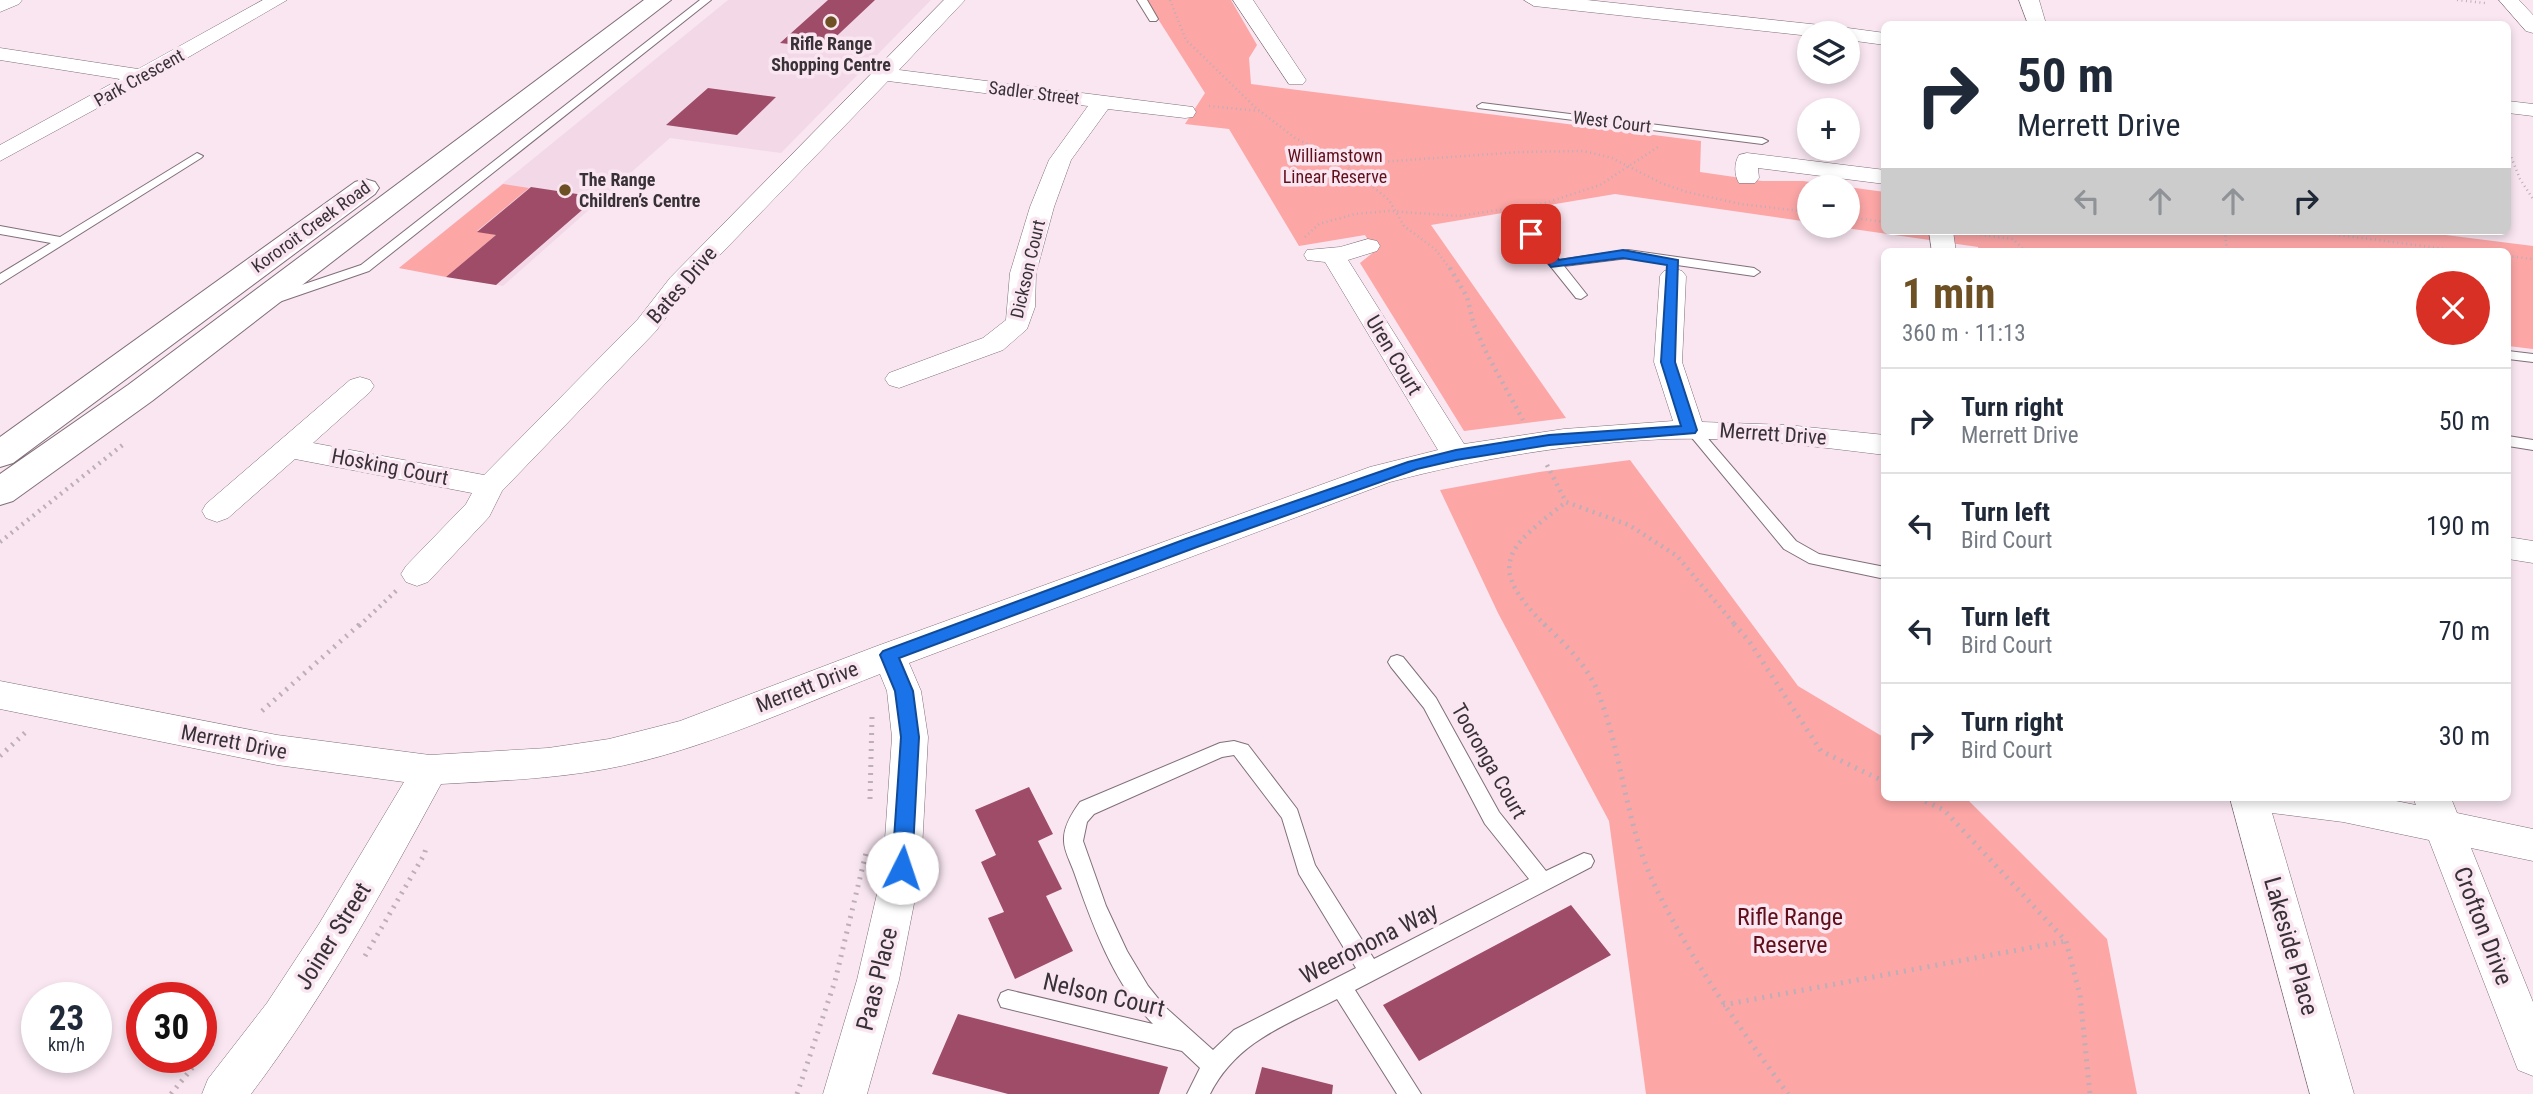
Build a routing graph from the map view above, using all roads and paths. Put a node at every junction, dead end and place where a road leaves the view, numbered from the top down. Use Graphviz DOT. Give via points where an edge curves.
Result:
graph roads {
  1 [pos="12,0"];
  2 [pos="277,0"];
  3 [pos="623,0"];
  4 [pos="659,0"];
  5 [pos="706,0"];
  6 [pos="955,0"];
  7 [pos="1142,0"];
  8 [pos="1170,0"];
  9 [pos="1244,0"];
  10 [pos="1534,0"];
  11 [pos="2029,0"];
  12 [pos="2457,0"];
  13 [pos="2526,0"];
  14 [pos="2533,1"];
  15 [pos="2501,3"];
  16 [pos="0,6"];
  17 [pos="1153,19"];
  18 [pos="2035,21"];
  19 [pos="2533,27"];
  20 [pos="1797,29"];
  21 [pos="1860,36"];
  22 [pos="1881,38"];
  23 [pos="0,54"];
  24 [pos="884,74"];
  25 [pos="142,76"];
  26 [pos="1296,80"];
  27 [pos="1103,102"];
  28 [pos="1482,106"];
  29 [pos="2511,107"];
  30 [pos="1195,108"];
  31 [pos="2533,110"];
  32 [pos="1260,111"];
  33 [pos="1741,138"];
  34 [pos="1663,145"];
  35 [pos="0,154"];
  36 [pos="197,156"];
  37 [pos="2511,156"];
  38 [pos="1338,159"];
  39 [pos="1756,160"];
  40 [pos="1628,166"];
  41 [pos="1881,176"];
  42 [pos="2533,199"];
  43 [pos="1797,211"];
  44 [pos="1395,212"];
  45 [pos="1860,219"];
  46 [pos="1881,221"];
  47 [pos="0,230"];
  48 [pos="1531,234"];
  49 [pos="1979,235"];
  50 [pos="2012,235"];
  51 [pos="2339,235"];
  52 [pos="2013,239"];
  53 [pos="63,241"];
  54 [pos="1368,246"];
  55 [pos="2022,248"];
  56 [pos="2438,248"];
  57 [pos="1324,255"];
  58 [pos="2511,256"];
  59 [pos="2533,259"];
  60 [pos="1555,264"];
  61 [pos="1673,269"];
  62 [pos="1754,272"];
  63 [pos="0,280"];
  64 [pos="1581,295"];
  65 [pos="253,306"];
  66 [pos="2511,355"];
  67 [pos="2533,358"];
  68 [pos="899,379"];
  69 [pos="360,386"];
  70 [pos="1691,430"];
  71 [pos="2511,441"];
  72 [pos="1535,442"];
  73 [pos="1881,445"];
  74 [pos="2533,445"];
  75 [pos="289,448"];
  76 [pos="0,455"];
  77 [pos="1456,455"];
  78 [pos="490,486"];
  79 [pos="0,492"];
  80 [pos="1566,502"];
  81 [pos="217,510"];
  82 [pos="2511,548"];
  83 [pos="2533,552"];
  84 [pos="1881,572"];
  85 [pos="417,574"];
  86 [pos="889,655"];
  87 [pos="1397,662"];
  88 [pos="0,695"];
  89 [pos="872,710"];
  90 [pos="262,711"];
  91 [pos="430,771"];
  92 [pos="1881,780"];
  93 [pos="1926,801"];
  94 [pos="2250,801"];
  95 [pos="2299,801"];
  96 [pos="869,806"];
  97 [pos="2438,813"];
  98 [pos="869,844"];
  99 [pos="2533,845"];
  100 [pos="1584,861"];
  101 [pos="1543,882"];
  102 [pos="2066,941"];
  103 [pos="1369,970"];
  104 [pos="1341,987"];
  105 [pos="1008,1000"];
  106 [pos="1723,1005"];
  107 [pos="1187,1041"];
  108 [pos="2533,1055"];
  109 [pos="1213,1065"];
  110 [pos="188,1073"];
  111 [pos="171,1094"];
  112 [pos="224,1094"];
  113 [pos="797,1094"];
  114 [pos="845,1094"];
  115 [pos="1198,1094"];
  116 [pos="1410,1094"];
  117 [pos="1788,1094"];
  118 [pos="2090,1094"];
  119 [pos="2332,1094"];
  1 -- 16 [label="street"];
  2 -- 25 [label="street, Park Crescent"];
  3 -- 76 [label="main road, Kororoit Creek Road"];
  4 -- 65 [label="main road, Kororoit Creek Road"];
  5 -- 65 [label="lane, Kororoit Creek Road" via="365,268"];
  6 -- 24 [label="street, Bates Drive"];
  7 -- 17 [label="lane"];
  8 -- 32 [label="path" via="1189,44"];
  9 -- 26 [label="street" via="1272,60"];
  10 -- 20 [label="street"];
  11 -- 18 [label="street"];
  12 -- 15 [label="path"];
  13 -- 14 [label="street"];
  15 -- 19 [label="street"];
  21 -- 22 [label="street"];
  23 -- 25 [label="street"];
  24 -- 27 [label="street, Sadler Street"];
  24 -- 78 [label="street, Bates Drive" via="679,283 647,325"];
  25 -- 35 [label="street, Park Crescent"];
  27 -- 30 [label="street, Sadler Street"];
  27 -- 68 [label="street, Dickson Court" via="1060,160 1023,273 1018,323 993,344"];
  28 -- 33 [label="lane, West Court"];
  29 -- 31 [label="street"];
  30 -- 32 [label="path"];
  32 -- 38 [label="path" via="1295,138"];
  33 -- 39 [label="lane"];
  33 -- 39 [label="lane, West Court"];
  34 -- 40 [label="path"];
  36 -- 53 [label="lane"];
  37 -- 42 [label="path"];
  38 -- 40 [label="path" via="1380,162 1572,150 1598,153"];
  38 -- 44 [label="path" via="1389,200"];
  39 -- 41 [label="street, West Court"];
  40 -- 43 [label="path" via="1687,192"];
  40 -- 44 [label="path" via="1591,189 1545,202 1444,217"];
  44 -- 57 [label="path" via="1322,222 1303,240 1304,254"];
  44 -- 72 [label="path" via="1408,231 1435,249 1468,297 1487,354"];
  45 -- 46 [label="path"];
  47 -- 53 [label="lane"];
  48 -- 60 [label="lane"];
  49 -- 52 [label="path"];
  50 -- 52 [label="path"];
  51 -- 56 [label="path"];
  52 -- 55 [label="path"];
  53 -- 63 [label="lane"];
  54 -- 57 [label="street"];
  57 -- 77 [label="street, Uren Court"];
  58 -- 59 [label="path"];
  60 -- 61 [label="lane" via="1623,254"];
  60 -- 64 [label="lane"];
  61 -- 62 [label="lane"];
  61 -- 70 [label="street" via="1668,362"];
  65 -- 79 [label="main road, Kororoit Creek Road"];
  66 -- 67 [label="lane"];
  69 -- 75 [label="street, Hosking Court"];
  70 -- 72 [label="street, Merrett Drive"];
  70 -- 73 [label="street, Merrett Drive"];
  70 -- 84 [label="lane" via="1774,529 1802,553"];
  71 -- 74 [label="lane"];
  72 -- 77 [label="street, Merrett Drive"];
  72 -- 80 [label="path"];
  75 -- 78 [label="street, Hosking Court"];
  75 -- 81 [label="street, Hosking Court"];
  77 -- 86 [label="street, Merrett Drive" via="1381,474"];
  78 -- 85 [label="street, Bates Drive" via="484,503"];
  80 -- 92 [label="path" via="1629,524 1677,556 1749,641 1821,751"];
  80 -- 106 [label="path" via="1515,548 1508,566 1511,584 1577,657 1599,693 1655,887"];
  82 -- 83 [label="street"];
  85 -- 90 [label="path"];
  86 -- 91 [label="street, Merrett Drive" via="684,734 610,754 489,769"];
  86 -- 114 [label="street, Paas Place" via="904,691 910,737 902,868 878,980"];
  87 -- 101 [label="lane, Tooronga Court" via="1451,738 1492,818"];
  88 -- 91 [label="street, Merrett Drive" via="277,750"];
  89 -- 96 [label="path"];
  91 -- 112 [label="street, Joiner Street" via="321,959"];
  93 -- 102 [label="path" via="1944,810"];
  94 -- 119 [label="street, Lakeside Place"];
  95 -- 97 [label="street"];
  97 -- 99 [label="street"];
  97 -- 108 [label="street, Crofton Drive"];
  98 -- 113 [label="path" via="835,981"];
  100 -- 101 [label="lane, Weeronona Way"];
  101 -- 103 [label="lane, Weeronona Way"];
  102 -- 106 [label="path"];
  102 -- 118 [label="path" via="2080,995"];
  103 -- 104 [label="lane, Weeronona Way"];
  103 -- 107 [label="lane" via="1306,868 1290,815 1246,752 1220,750 1087,808 1074,835 1096,906 1120,958 1150,1005"];
  104 -- 109 [label="lane, Weeronona Way" via="1242,1037"];
  104 -- 116 [label="lane"];
  105 -- 107 [label="lane, Nelson Court"];
  106 -- 117 [label="path"];
  107 -- 109 [label="lane"];
  109 -- 115 [label="lane, Weeronona Way"];
  110 -- 111 [label="path"];
}
